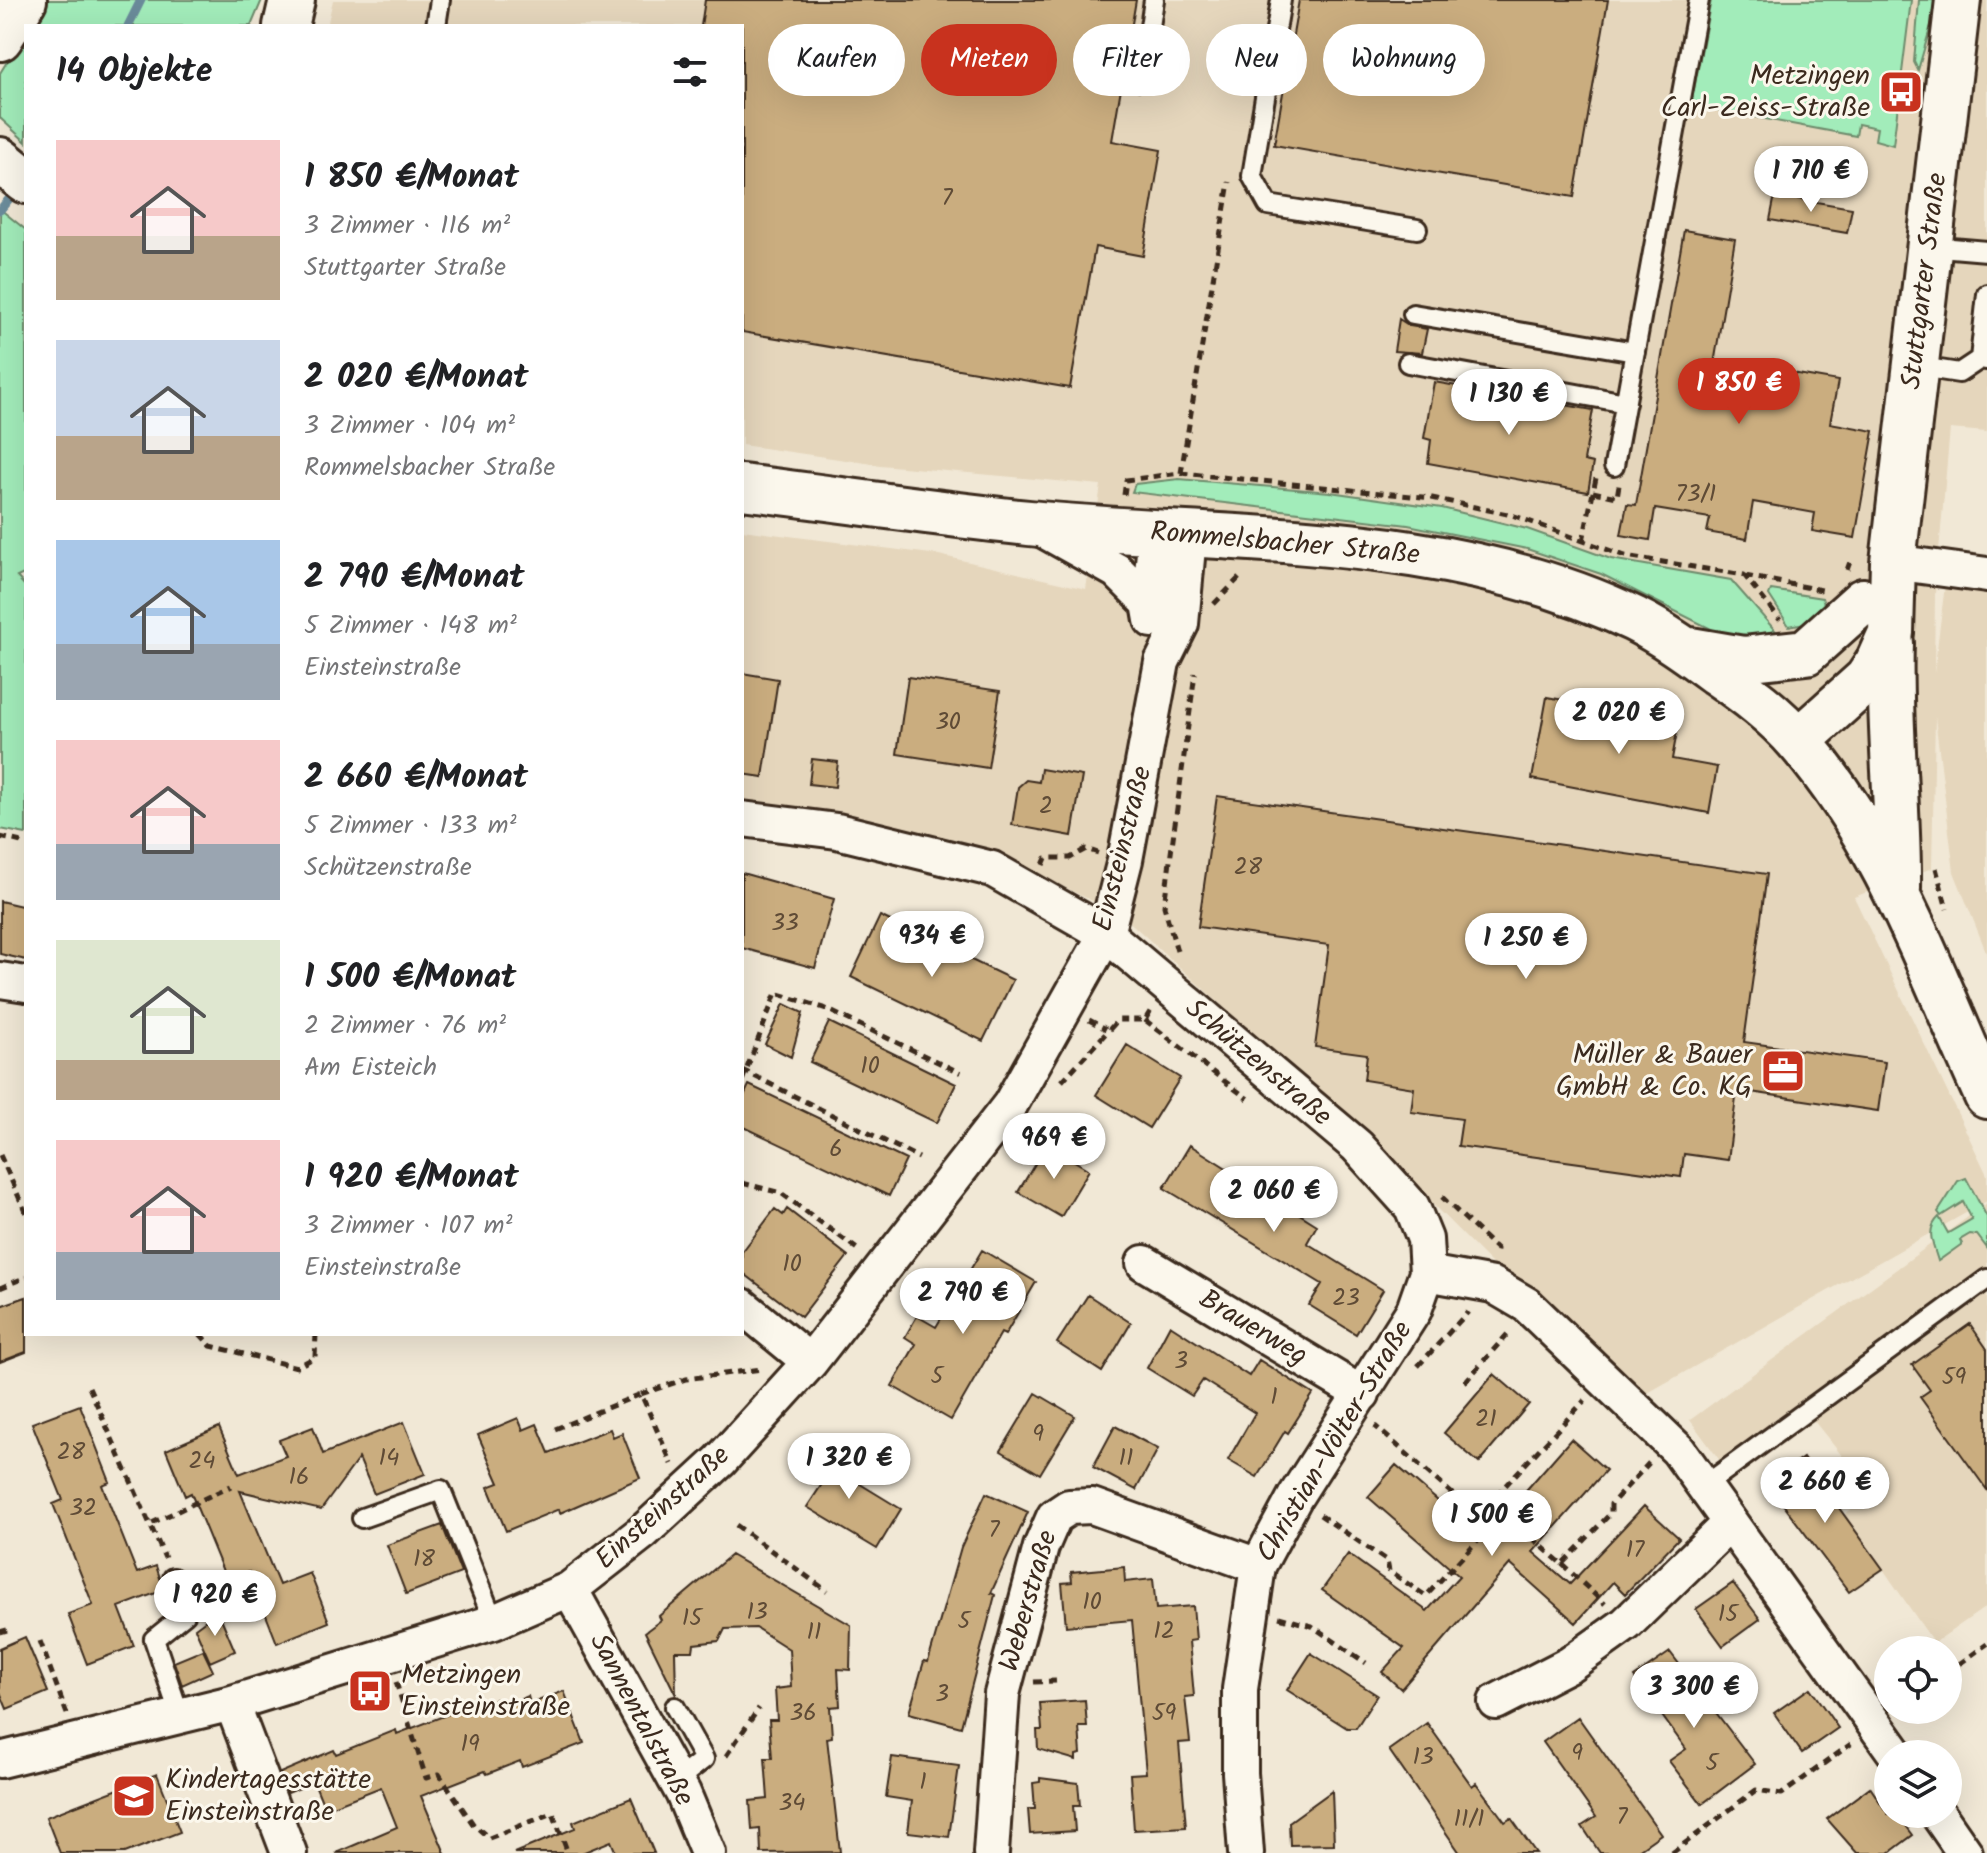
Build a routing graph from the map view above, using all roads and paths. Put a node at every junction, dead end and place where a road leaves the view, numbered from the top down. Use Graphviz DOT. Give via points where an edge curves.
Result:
graph roads {
  1 [pos="24,0"];
  2 [pos="292,0"];
  3 [pos="440,0"];
  4 [pos="1154,0"];
  5 [pos="1281,0"];
  6 [pos="1699,0"];
  7 [pos="1958,0"];
  8 [pos="286,24"];
  9 [pos="436,24"];
  10 [pos="1150,24"];
  11 [pos="0,38"];
  12 [pos="0,160"];
  13 [pos="1231,172"];
  14 [pos="24,179"];
  15 [pos="1417,229"];
  16 [pos="1928,246"];
  17 [pos="1987,251"];
  18 [pos="1987,294"];
  19 [pos="1413,314"];
  20 [pos="1635,352"];
  21 [pos="1983,360"];
  22 [pos="1408,363"];
  23 [pos="1914,366"];
  24 [pos="1626,403"];
  25 [pos="1614,466"];
  26 [pos="1181,473"];
  27 [pos="744,487"];
  28 [pos="1029,523"];
  29 [pos="1155,533"];
  30 [pos="1583,541"];
  31 [pos="1872,561"];
  32 [pos="1744,575"];
  33 [pos="1987,575"];
  34 [pos="1847,591"];
  35 [pos="1151,613"];
  36 [pos="1891,633"];
  37 [pos="1684,649"];
  38 [pos="1806,652"];
  39 [pos="1162,662"];
  40 [pos="1195,667"];
  41 [pos="1792,734"];
  42 [pos="744,819"];
  43 [pos="0,837"];
  44 [pos="24,843"];
  45 [pos="1935,863"];
  46 [pos="1898,889"];
  47 [pos="1949,917"];
  48 [pos="1106,934"];
  49 [pos="0,980"];
  50 [pos="24,984"];
  51 [pos="1165,984"];
  52 [pos="744,1071"];
  53 [pos="961,1073"];
  54 [pos="1059,1085"];
  55 [pos="1987,1096"];
  56 [pos="0,1155"];
  57 [pos="919,1158"];
  58 [pos="744,1184"];
  59 [pos="1440,1195"];
  60 [pos="24,1209"];
  61 [pos="857,1249"];
  62 [pos="1144,1263"];
  63 [pos="1427,1273"];
  64 [pos="24,1278"];
  65 [pos="1987,1279"];
  66 [pos="1493,1285"];
  67 [pos="0,1288"];
  68 [pos="744,1308"];
  69 [pos="1530,1309"];
  70 [pos="202,1336"];
  71 [pos="316,1336"];
  72 [pos="810,1362"];
  73 [pos="1413,1372"];
  74 [pos="1605,1379"];
  75 [pos="1465,1382"];
  76 [pos="89,1387"];
  77 [pos="641,1394"];
  78 [pos="1371,1403"];
  79 [pos="555,1429"];
  80 [pos="1670,1443"];
  81 [pos="673,1466"];
  82 [pos="231,1486"];
  83 [pos="1704,1486"];
  84 [pos="1295,1497"];
  85 [pos="1490,1501"];
  86 [pos="1477,1516"];
  87 [pos="362,1518"];
  88 [pos="152,1523"];
  89 [pos="1730,1523"];
  90 [pos="736,1525"];
  91 [pos="1562,1564"];
  92 [pos="1258,1566"];
  93 [pos="173,1578"];
  94 [pos="244,1588"];
  95 [pos="570,1589"];
  96 [pos="827,1591"];
  97 [pos="1251,1610"];
  98 [pos="185,1614"];
  99 [pos="494,1622"];
  100 [pos="1626,1624"];
  101 [pos="7,1630"];
  102 [pos="0,1632"];
  103 [pos="40,1641"];
  104 [pos="1987,1644"];
  105 [pos="387,1655"];
  106 [pos="1962,1662"];
  107 [pos="1366,1663"];
  108 [pos="1496,1702"];
  109 [pos="232,1703"];
  110 [pos="675,1707"];
  111 [pos="180,1716"];
  112 [pos="1876,1725"];
  113 [pos="1886,1740"];
  114 [pos="76,1741"];
  115 [pos="0,1760"];
  116 [pos="676,1781"];
  117 [pos="1948,1828"];
  118 [pos="289,1853"];
  119 [pos="568,1853"];
  120 [pos="708,1853"];
  121 [pos="991,1853"];
  122 [pos="1246,1853"];
  123 [pos="1672,1853"];
  124 [pos="1965,1853"];
  1 -- 11 [label="main road"];
  2 -- 8 [label="main road"];
  3 -- 9 [label="lane"];
  4 -- 10 [label="lane"];
  5 -- 15 [label="lane" via="1252,176 1268,205"];
  6 -- 20 [label="lane"];
  7 -- 16 [label="main road, Stuttgarter Straße"];
  12 -- 14 [label="main road"];
  13 -- 26 [label="path"];
  16 -- 17 [label="lane"];
  16 -- 23 [label="main road, Stuttgarter Straße"];
  18 -- 21 [label="lane"];
  19 -- 20 [label="lane"];
  20 -- 24 [label="lane"];
  21 -- 23 [label="lane" via="1959,373"];
  22 -- 24 [label="lane"];
  23 -- 31 [label="main road, Stuttgarter Straße"];
  24 -- 25 [label="lane"];
  25 -- 30 [label="path" via="1613,475 1598,472"];
  26 -- 29 [label="path" via="1126,480"];
  26 -- 30 [label="path" via="1432,498 1512,515"];
  27 -- 28 [label="main road, Rommelsbacher Straße"];
  28 -- 29 [label="main road, Rommelsbacher Straße"];
  28 -- 35 [label="street" via="1117,571"];
  29 -- 35 [label="street, Einsteinstraße"];
  29 -- 37 [label="main road, Rommelsbacher Straße" via="1397,550 1483,568 1587,598"];
  29 -- 39 [label="street, Einsteinstraße" via="1181,624"];
  30 -- 32 [label="path" via="1625,556"];
  31 -- 33 [label="street"];
  31 -- 34 [label="main road"];
  31 -- 34 [label="path"];
  31 -- 36 [label="main road, Stuttgarter Straße"];
  32 -- 34 [label="path"];
  32 -- 38 [label="path"];
  34 -- 38 [label="main road"];
  34 -- 41 [label="main road" via="1834,664"];
  35 -- 39 [label="street, Einsteinstraße"];
  36 -- 41 [label="main road, Stuttgarter Straße" via="1867,679"];
  36 -- 46 [label="main road"];
  37 -- 38 [label="main road" via="1743,659"];
  37 -- 41 [label="main road, Rommelsbacher Straße"];
  39 -- 48 [label="street, Einsteinstraße"];
  40 -- 51 [label="path" via="1164,906 1178,955"];
  41 -- 46 [label="main road" via="1829,779"];
  42 -- 48 [label="street, Schützenstraße" via="837,831 992,869"];
  43 -- 44 [label="path"];
  45 -- 47 [label="path"];
  46 -- 55 [label="main road"];
  48 -- 51 [label="street, Schützenstraße"];
  48 -- 72 [label="street, Einsteinstraße" via="1010,1105"];
  49 -- 50 [label="street"];
  51 -- 54 [label="path" via="1145,1020 1118,1020 1106,1029"];
  51 -- 63 [label="street, Schützenstraße" via="1389,1177 1412,1207 1425,1239"];
  52 -- 53 [label="path" via="776,993 824,1008"];
  52 -- 57 [label="path"];
  56 -- 60 [label="path"];
  58 -- 61 [label="path" via="781,1193"];
  59 -- 66 [label="path" via="1497,1249"];
  62 -- 78 [label="street, Brauerweg"];
  63 -- 66 [label="street"];
  63 -- 78 [label="street, Christian-Völter-Straße"];
  64 -- 67 [label="path"];
  65 -- 83 [label="lane"];
  66 -- 69 [label="street"];
  66 -- 73 [label="path"];
  68 -- 72 [label="street"];
  69 -- 74 [label="street"];
  69 -- 75 [label="path"];
  70 -- 71 [label="path" via="211,1346 297,1367 315,1357"];
  72 -- 77 [label="path" via="686,1379"];
  72 -- 95 [label="street, Einsteinstraße" via="699,1482"];
  74 -- 80 [label="street"];
  74 -- 85 [label="path"];
  76 -- 88 [label="path"];
  77 -- 79 [label="path"];
  77 -- 81 [label="path"];
  78 -- 84 [label="street, Christian-Völter-Straße"];
  78 -- 86 [label="path" via="1372,1423"];
  80 -- 83 [label="street"];
  80 -- 91 [label="path"];
  82 -- 88 [label="path"];
  83 -- 89 [label="street"];
  84 -- 86 [label="path" via="1387,1561 1389,1571 1426,1596 1490,1527"];
  84 -- 92 [label="street, Christian-Völter-Straße"];
  85 -- 86 [label="path"];
  85 -- 91 [label="path"];
  87 -- 99 [label="lane" via="441,1490"];
  88 -- 93 [label="path"];
  89 -- 100 [label="street"];
  89 -- 112 [label="street"];
  90 -- 96 [label="path"];
  91 -- 100 [label="path"];
  92 -- 97 [label="street, Christian-Völter-Straße"];
  92 -- 121 [label="street, Weberstraße" via="1092,1506 1069,1507 1054,1517 1041,1547 1002,1694"];
  93 -- 98 [label="lane"];
  94 -- 98 [label="path"];
  95 -- 99 [label="street, Einsteinstraße"];
  95 -- 116 [label="street, Sannentalstraße"];
  97 -- 107 [label="path" via="1312,1626"];
  97 -- 122 [label="street, Christian-Völter-Straße" via="1240,1689"];
  98 -- 111 [label="lane" via="154,1639"];
  99 -- 105 [label="street, Einsteinstraße"];
  100 -- 108 [label="street" via="1570,1664"];
  101 -- 102 [label="path"];
  103 -- 114 [label="path"];
  104 -- 106 [label="path"];
  105 -- 109 [label="street, Einsteinstraße"];
  105 -- 119 [label="path" via="426,1778 439,1774 489,1838 553,1813"];
  109 -- 111 [label="street, Einsteinstraße"];
  109 -- 118 [label="street"];
  110 -- 116 [label="lane" via="704,1759"];
  111 -- 114 [label="street, Einsteinstraße"];
  112 -- 113 [label="street"];
  112 -- 123 [label="path" via="1782,1794 1756,1790"];
  114 -- 115 [label="street, Einsteinstraße"];
  116 -- 120 [label="street, Sannentalstraße"];
  117 -- 124 [label="street"];
}
